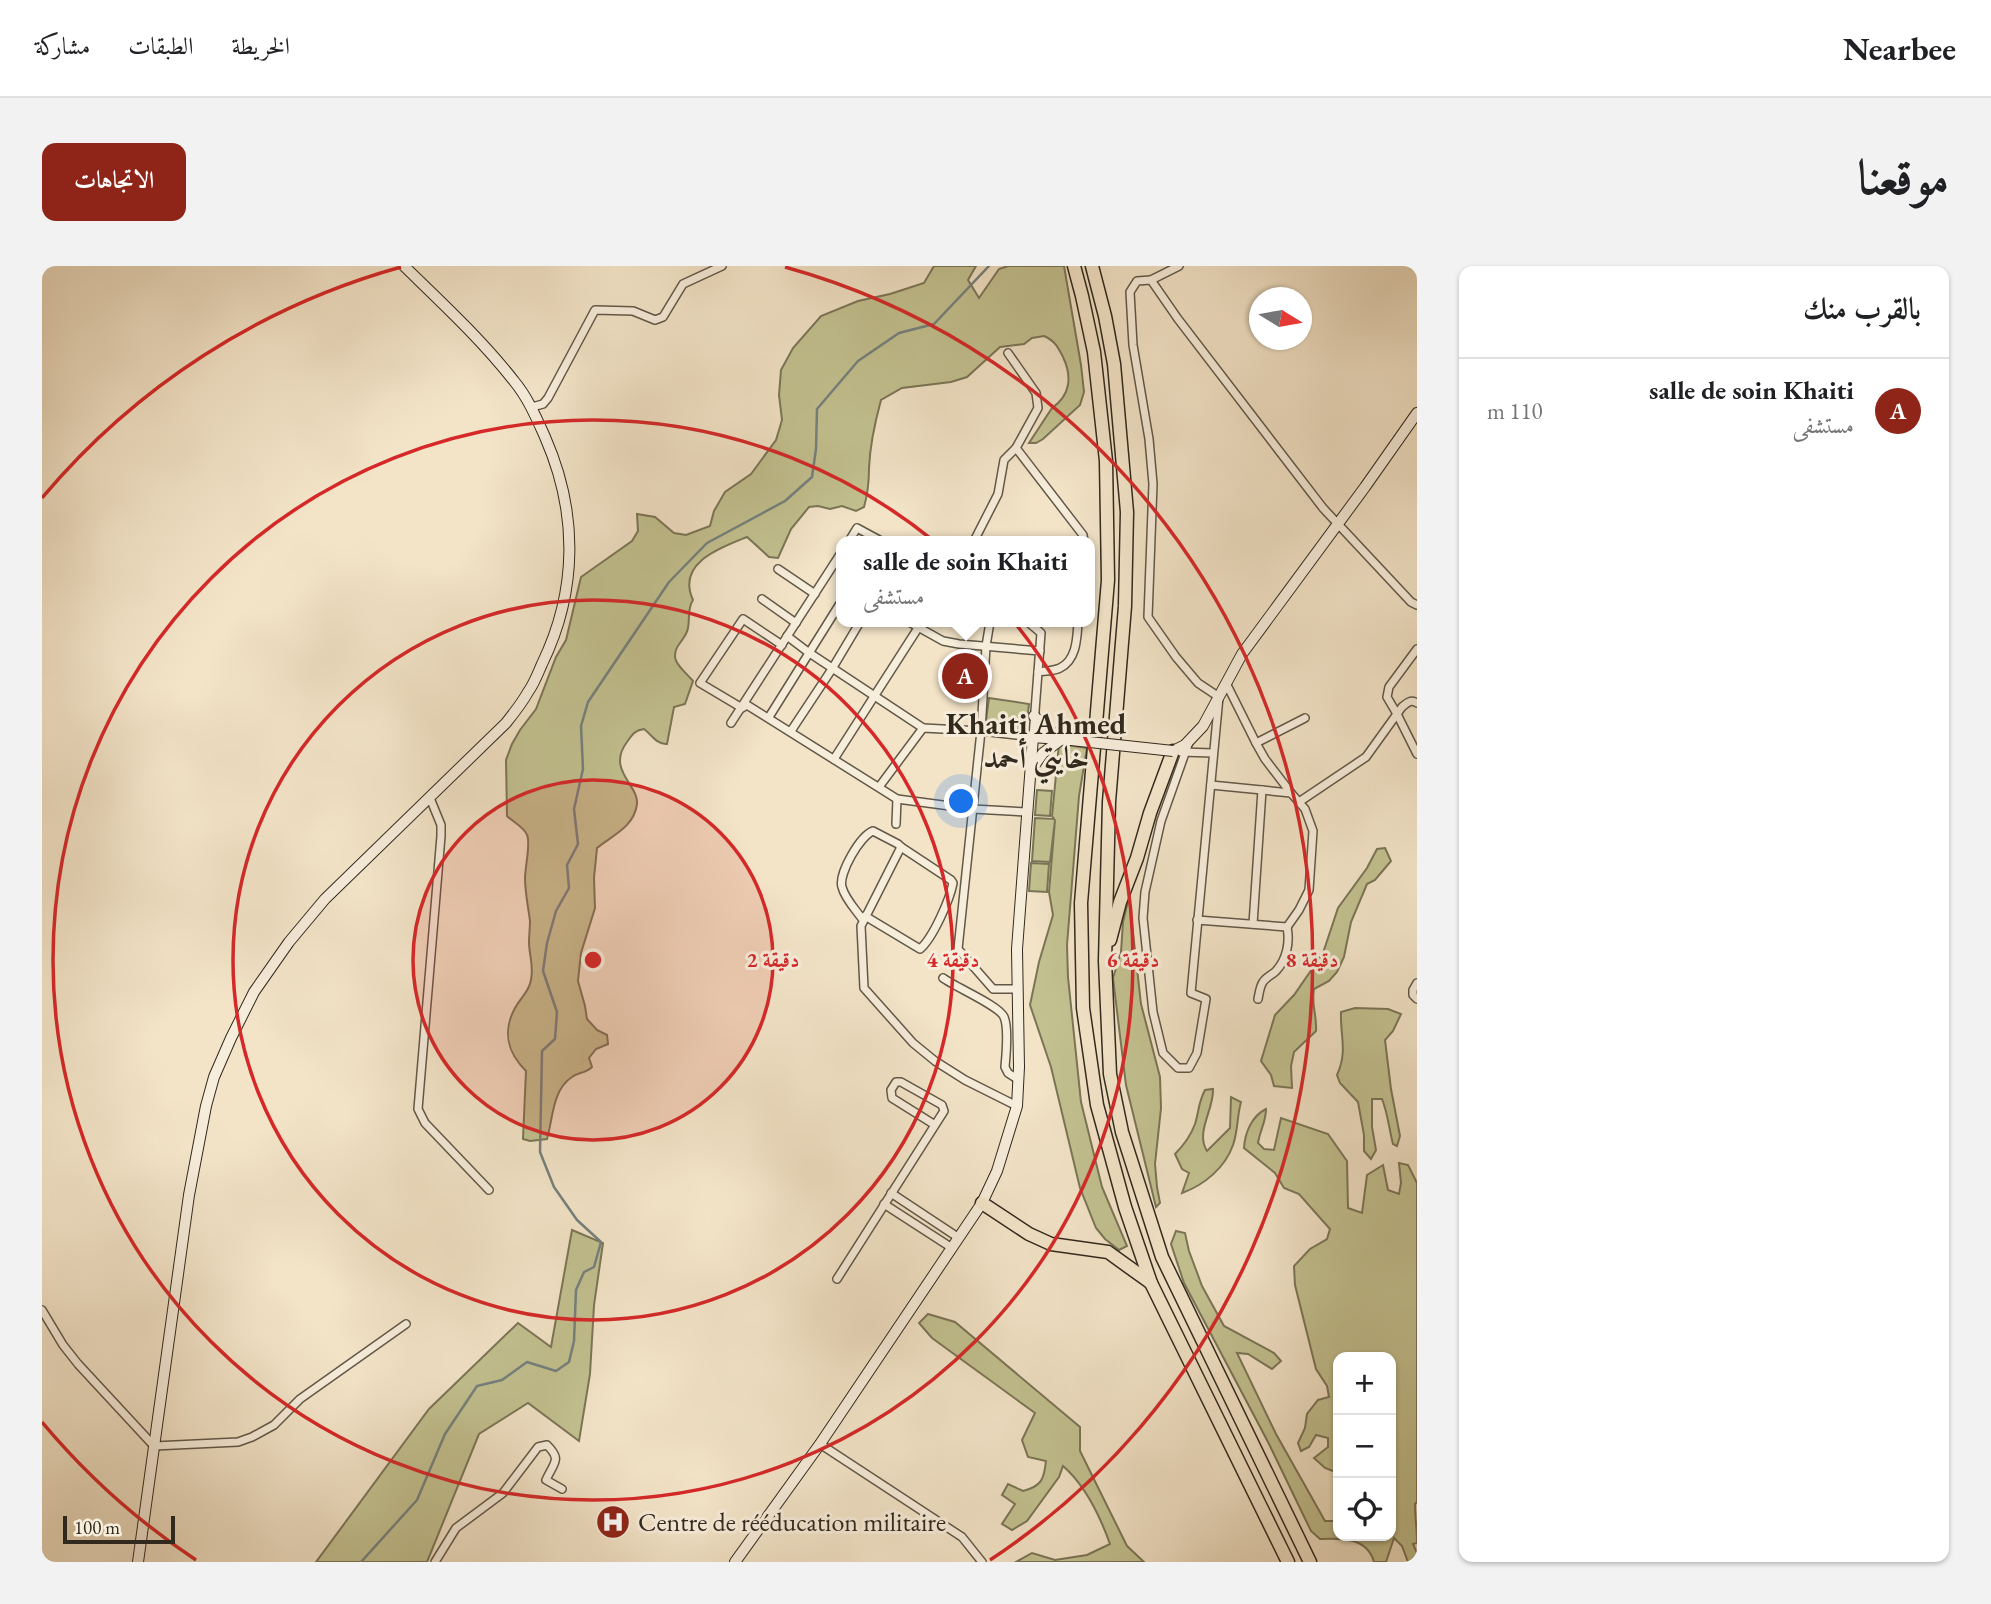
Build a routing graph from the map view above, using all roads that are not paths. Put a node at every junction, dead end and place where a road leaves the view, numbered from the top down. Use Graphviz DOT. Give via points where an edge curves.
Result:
graph roads {
  1 [pos="404,266"];
  2 [pos="722,266"];
  3 [pos="1180,266"];
  4 [pos="1092,267"];
  5 [pos="1075,270"];
  6 [pos="1151,280"];
  7 [pos="1008,354"];
  8 [pos="532,407"];
  9 [pos="1417,412"];
  10 [pos="1016,448"];
  11 [pos="1337,524"];
  12 [pos="852,536"];
  13 [pos="871,536"];
  14 [pos="977,536"];
  15 [pos="1083,536"];
  16 [pos="836,562"];
  17 [pos="778,569"];
  18 [pos="815,594"];
  19 [pos="762,599"];
  20 [pos="1417,605"];
  21 [pos="836,609"];
  22 [pos="796,623"];
  23 [pos="857,627"];
  24 [pos="989,627"];
  25 [pos="1034,627"];
  26 [pos="1078,627"];
  27 [pos="918,628"];
  28 [pos="788,636"];
  29 [pos="782,645"];
  30 [pos="986,646"];
  31 [pos="1417,649"];
  32 [pos="1040,651"];
  33 [pos="808,652"];
  34 [pos="832,669"];
  35 [pos="1038,672"];
  36 [pos="1226,683"];
  37 [pos="876,695"];
  38 [pos="1219,696"];
  39 [pos="1417,703"];
  40 [pos="742,708"];
  41 [pos="1397,714"];
  42 [pos="1034,716"];
  43 [pos="769,717"];
  44 [pos="1305,718"];
  45 [pos="731,723"];
  46 [pos="923,728"];
  47 [pos="791,731"];
  48 [pos="981,731"];
  49 [pos="1033,737"];
  50 [pos="1066,740"];
  51 [pos="1256,743"];
  52 [pos="1179,752"];
  53 [pos="1213,753"];
  54 [pos="1417,754"];
  55 [pos="834,759"];
  56 [pos="1030,770"];
  57 [pos="1211,785"];
  58 [pos="879,787"];
  59 [pos="1262,790"];
  60 [pos="1291,793"];
  61 [pos="430,798"];
  62 [pos="897,799"];
  63 [pos="1298,802"];
  64 [pos="973,809"];
  65 [pos="1027,812"];
  66 [pos="896,824"];
  67 [pos="901,847"];
  68 [pos="864,918"];
  69 [pos="1197,920"];
  70 [pos="1253,924"];
  71 [pos="1287,927"];
  72 [pos="1105,961"];
  73 [pos="943,978"];
  74 [pos="1417,983"];
  75 [pos="1017,989"];
  76 [pos="1258,999"];
  77 [pos="1417,999"];
  78 [pos="1019,1080"];
  79 [pos="1017,1105"];
  80 [pos="935,1125"];
  81 [pos="489,1190"];
  82 [pos="891,1193"];
  83 [pos="982,1203"];
  84 [pos="884,1204"];
  85 [pos="959,1238"];
  86 [pos="1136,1238"];
  87 [pos="952,1248"];
  88 [pos="1116,1257"];
  89 [pos="837,1279"];
  90 [pos="1152,1283"];
  91 [pos="42,1310"];
  92 [pos="406,1324"];
  93 [pos="820,1444"];
  94 [pos="153,1446"];
  95 [pos="562,1489"];
  96 [pos="138,1562"];
  97 [pos="435,1562"];
  98 [pos="736,1562"];
  99 [pos="982,1562"];
  100 [pos="1288,1562"];
  101 [pos="1310,1562"];
  1 -- 8 [label="main road" via="465,326"];
  2 -- 8 [label="street" via="683,285 663,317 655,320 633,312 596,310 548,398"];
  3 -- 6 [label="street"];
  4 -- 72 [label="highway" via="1114,364 1127,512 1125,606 1109,802"];
  5 -- 86 [label="highway" via="1097,372 1106,461 1108,580 1081,903 1083,1008 1097,1105"];
  6 -- 11 [label="street"];
  6 -- 38 [label="street" via="1137,281 1130,292 1153,484 1148,617 1198,683"];
  7 -- 10 [label="street" via="1036,393 1038,408"];
  8 -- 61 [label="main road" via="561,481 570,527 561,619 529,692 506,723"];
  9 -- 11 [label="main road"];
  10 -- 14 [label="street" via="1004,460 998,494"];
  10 -- 15 [label="street"];
  11 -- 20 [label="street"];
  11 -- 36 [label="main road"];
  12 -- 13 [label="street" via="857,528"];
  16 -- 18 [label="street"];
  17 -- 18 [label="street"];
  18 -- 22 [label="street"];
  19 -- 22 [label="street"];
  21 -- 33 [label="street"];
  22 -- 28 [label="street"];
  23 -- 34 [label="street"];
  24 -- 30 [label="street"];
  25 -- 32 [label="street" via="1041,633"];
  26 -- 35 [label="street" via="1070,660 1060,668"];
  27 -- 30 [label="street" via="943,641"];
  27 -- 37 [label="street"];
  28 -- 29 [label="street"];
  28 -- 33 [label="street"];
  29 -- 40 [label="street"];
  29 -- 40 [label="street" via="743,619 700,682"];
  30 -- 32 [label="street"];
  30 -- 48 [label="street"];
  31 -- 41 [label="street" via="1389,687 1387,697"];
  32 -- 35 [label="street"];
  33 -- 34 [label="street"];
  33 -- 43 [label="street"];
  34 -- 37 [label="street"];
  34 -- 47 [label="street"];
  35 -- 42 [label="street"];
  36 -- 38 [label="main road"];
  36 -- 51 [label="street"];
  37 -- 46 [label="street"];
  37 -- 55 [label="street"];
  38 -- 52 [label="main road" via="1203,726"];
  38 -- 53 [label="street"];
  39 -- 41 [label="street" via="1409,701"];
  40 -- 43 [label="street" via="747,705"];
  40 -- 45 [label="street"];
  41 -- 54 [label="street"];
  41 -- 63 [label="street" via="1366,757"];
  42 -- 49 [label="street"];
  42 -- 50 [label="main road"];
  43 -- 47 [label="street"];
  44 -- 51 [label="street"];
  46 -- 48 [label="street"];
  46 -- 58 [label="street"];
  47 -- 55 [label="street"];
  48 -- 49 [label="street"];
  48 -- 64 [label="street"];
  49 -- 50 [label="main road"];
  49 -- 56 [label="main road"];
  50 -- 52 [label="main road, bridge"];
  50 -- 56 [label="main road" via="1043,752"];
  51 -- 60 [label="street"];
  52 -- 53 [label="street"];
  52 -- 69 [label="street" via="1145,892 1143,918 1153,1012 1163,1053 1178,1068 1189,1068 1197,1053 1206,999 1191,993"];
  52 -- 72 [label="highway" via="1148,818"];
  53 -- 57 [label="street"];
  55 -- 58 [label="street"];
  56 -- 65 [label="main road"];
  57 -- 59 [label="street"];
  57 -- 69 [label="street"];
  58 -- 62 [label="street"];
  59 -- 60 [label="street"];
  59 -- 70 [label="street"];
  60 -- 63 [label="street"];
  61 -- 81 [label="street" via="441,836 418,1108 425,1124"];
  61 -- 94 [label="main road" via="325,900 289,942 254,992 214,1077 189,1195"];
  62 -- 64 [label="street"];
  62 -- 66 [label="street"];
  63 -- 71 [label="street" via="1313,831 1309,890"];
  64 -- 65 [label="street"];
  64 -- 75 [label="street" via="958,949 993,989"];
  65 -- 75 [label="main road"];
  67 -- 68 [label="street"];
  67 -- 68 [label="street" via="869,832 845,870 841,886"];
  67 -- 68 [label="street" via="953,883 931,934 920,949"];
  68 -- 79 [label="street" via="864,988 935,1061"];
  69 -- 70 [label="street"];
  70 -- 71 [label="street"];
  71 -- 76 [label="street" via="1282,963 1263,981"];
  72 -- 101 [label="highway" via="1110,1074 1122,1132 1162,1257"];
  73 -- 78 [label="street" via="1002,1013 1005,1067"];
  74 -- 77 [label="street" via="1413,990"];
  75 -- 78 [label="main road"];
  78 -- 79 [label="main road"];
  79 -- 83 [label="main road"];
  80 -- 80 [label="street" via="944,1107 896,1082 892,1098"];
  80 -- 82 [label="street"];
  82 -- 84 [label="street"];
  82 -- 85 [label="street"];
  83 -- 85 [label="main road"];
  83 -- 88 [label="highway" via="1051,1244"];
  84 -- 87 [label="street"];
  84 -- 89 [label="street"];
  85 -- 87 [label="main road"];
  86 -- 88 [label="highway" via="1130,1255"];
  86 -- 90 [label="highway"];
  87 -- 93 [label="main road"];
  88 -- 90 [label="highway"];
  90 -- 100 [label="highway"];
  91 -- 94 [label="street" via="78,1364"];
  92 -- 94 [label="street" via="252,1437 238,1442"];
  93 -- 98 [label="main road"];
  93 -- 99 [label="street" via="962,1537"];
  94 -- 96 [label="main road"];
  95 -- 97 [label="street" via="546,1480 556,1454 547,1445 538,1447 503,1493 456,1528"];
}
